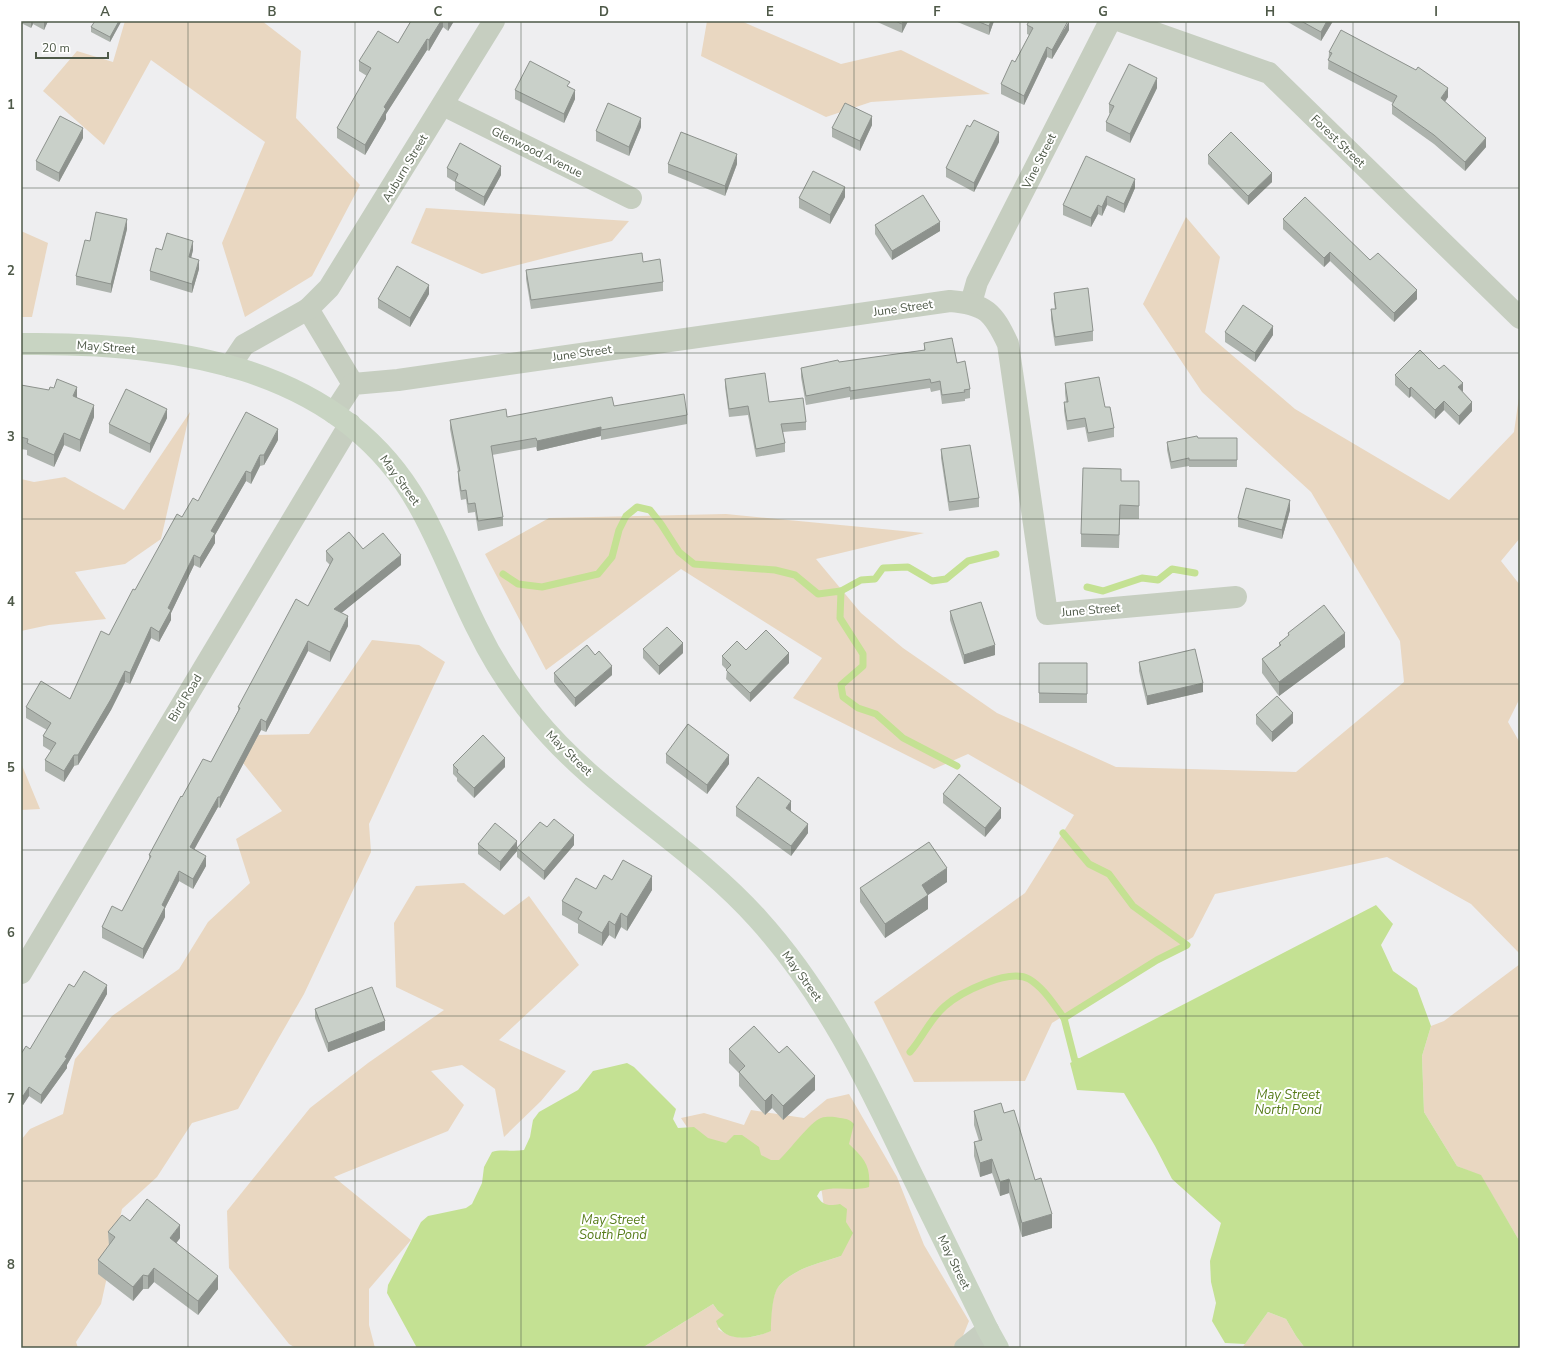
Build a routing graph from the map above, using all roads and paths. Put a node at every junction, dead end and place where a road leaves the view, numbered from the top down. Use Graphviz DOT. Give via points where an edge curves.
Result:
graph roads {
  1 [pos="494,21"];
  2 [pos="1110,21"];
  3 [pos="1121,21"];
  4 [pos="443,105"];
  5 [pos="631,198"];
  6 [pos="970,303"];
  7 [pos="308,309"];
  8 [pos="1520,318"];
  9 [pos="21,344"];
  10 [pos="230,366"];
  11 [pos="353,384"];
  12 [pos="342,418"];
  13 [pos="1236,597"];
  14 [pos="21,973"];
  15 [pos="993,1339"];
  16 [pos="964,1348"];
  1 -- 4 [label="street, Auburn Street"];
  2 -- 6 [label="street, Vine Street" via="977,282"];
  3 -- 8 [label="street, Forest Street" via="1269,74"];
  4 -- 5 [label="street, Glenwood Avenue"];
  4 -- 7 [label="street, Auburn Street" via="329,288"];
  6 -- 11 [label="street, June Street" via="950,301 398,380"];
  6 -- 13 [label="street, June Street" via="988,311 1001,327 1008,344 1046,614"];
  7 -- 10 [label="street, Auburn Street" via="244,345"];
  7 -- 11 [label="street"];
  9 -- 10 [label="street, May Street" via="159,351 193,356"];
  10 -- 12 [label="street, May Street" via="285,386"];
  11 -- 12 [label="street"];
  12 -- 14 [label="street, Bird Road"];
  12 -- 15 [label="street, May Street" via="378,450 418,503 479,632 507,681 534,717 581,766 730,888 762,923 808,981 866,1079"];
  15 -- 16 [label="street"];
}
